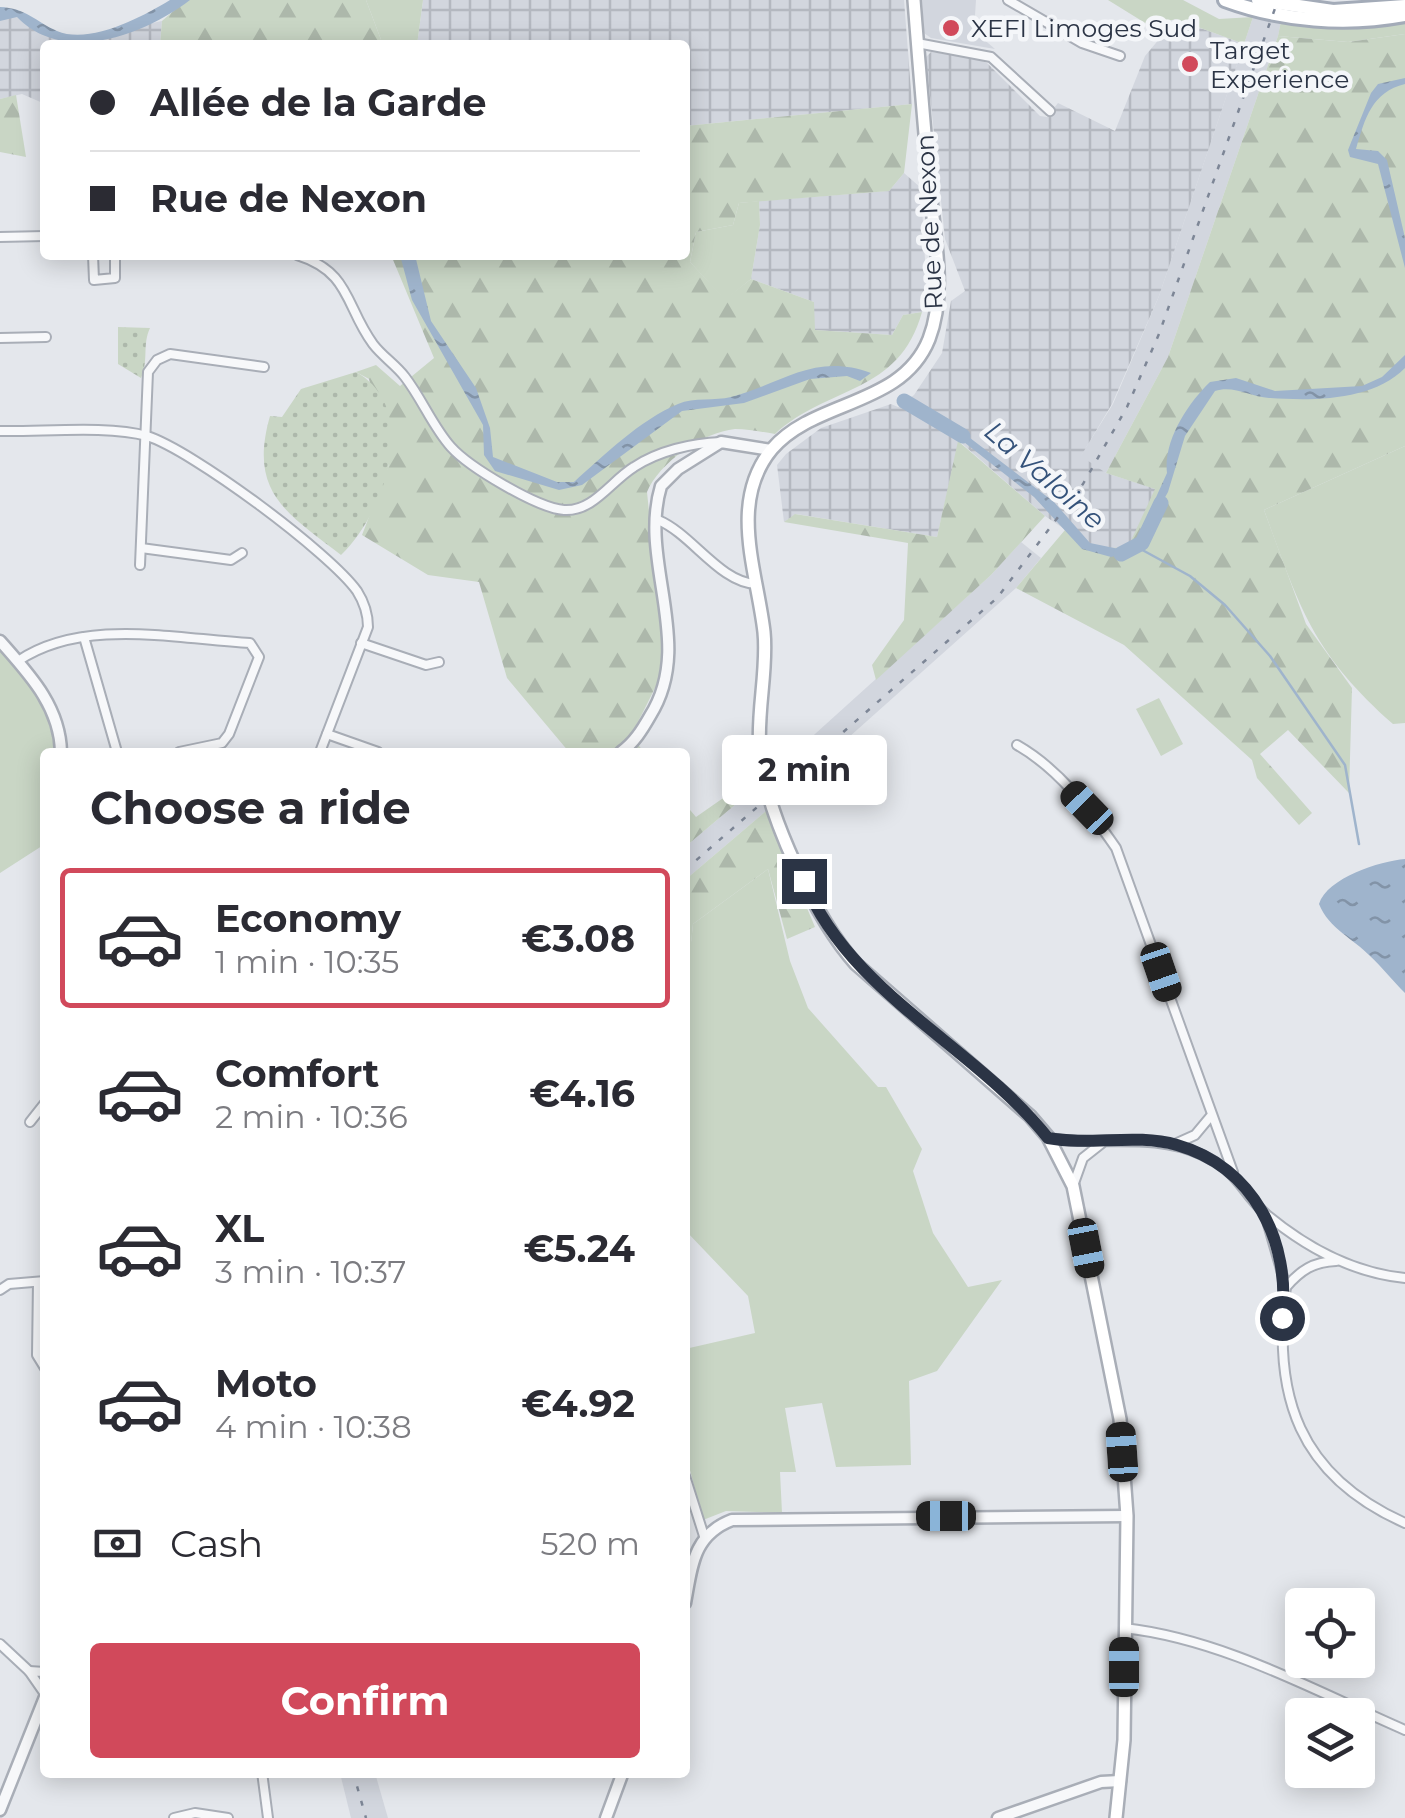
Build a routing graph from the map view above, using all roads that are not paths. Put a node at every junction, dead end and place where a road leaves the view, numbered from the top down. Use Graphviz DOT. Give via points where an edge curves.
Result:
graph roads {
  1 [pos="914,0"];
  2 [pos="1008,0"];
  3 [pos="1225,0"];
  4 [pos="1258,0"];
  5 [pos="1405,6"];
  6 [pos="1405,15"];
  7 [pos="917,43"];
  8 [pos="1120,56"];
  9 [pos="1050,110"];
  10 [pos="40,236"];
  11 [pos="0,237"];
  12 [pos="93,260"];
  13 [pos="115,260"];
  14 [pos="306,260"];
  15 [pos="46,337"];
  16 [pos="0,338"];
  17 [pos="264,366"];
  18 [pos="0,431"];
  19 [pos="145,436"];
  20 [pos="721,442"];
  21 [pos="772,450"];
  22 [pos="658,520"];
  23 [pos="140,548"];
  24 [pos="242,552"];
  25 [pos="140,565"];
  26 [pos="756,584"];
  27 [pos="84,637"];
  28 [pos="0,641"];
  29 [pos="361,644"];
  30 [pos="18,661"];
  31 [pos="439,662"];
  32 [pos="327,734"];
  33 [pos="1018,745"];
  34 [pos="59,748"];
  35 [pos="116,748"];
  36 [pos="209,748"];
  37 [pos="322,748"];
  38 [pos="367,748"];
  39 [pos="625,748"];
  40 [pos="40,1109"];
  41 [pos="1210,1116"];
  42 [pos="30,1122"];
  43 [pos="1048,1138"];
  44 [pos="1102,1143"];
  45 [pos="1175,1144"];
  46 [pos="1083,1158"];
  47 [pos="1062,1162"];
  48 [pos="1233,1172"];
  49 [pos="1073,1186"];
  50 [pos="1265,1214"];
  51 [pos="1337,1261"];
  52 [pos="1405,1278"];
  53 [pos="40,1282"];
  54 [pos="1286,1287"];
  55 [pos="0,1290"];
  56 [pos="40,1306"];
  57 [pos="40,1358"];
  58 [pos="690,1492"];
  59 [pos="1127,1516"];
  60 [pos="1405,1523"];
  61 [pos="704,1536"];
  62 [pos="690,1578"];
  63 [pos="1124,1628"];
  64 [pos="0,1644"];
  65 [pos="29,1671"];
  66 [pos="40,1672"];
  67 [pos="40,1688"];
  68 [pos="40,1706"];
  69 [pos="1405,1730"];
  70 [pos="263,1778"];
  71 [pos="622,1778"];
  72 [pos="1120,1782"];
  73 [pos="4,1788"];
  74 [pos="0,1810"];
  75 [pos="174,1818"];
  76 [pos="227,1818"];
  77 [pos="268,1818"];
  78 [pos="606,1818"];
  79 [pos="998,1818"];
  80 [pos="1116,1818"];
  1 -- 7 [label="main road, Rue de Nexon"];
  2 -- 8 [label="street" via="1082,43"];
  3 -- 6 [label="main road" via="1334,21"];
  4 -- 5 [label="main road" via="1333,11"];
  7 -- 9 [label="street" via="991,57"];
  7 -- 21 [label="main road, Rue de Nexon" via="938,296 928,342 895,382 802,424"];
  10 -- 11 [label="street"];
  12 -- 13 [label="street" via="94,280 115,278"];
  14 -- 20 [label="street" via="334,275 372,344 403,374 450,446 536,501 564,510 582,506 634,466"];
  15 -- 16 [label="street"];
  17 -- 19 [label="street" via="170,354 157,360 148,372"];
  18 -- 19 [label="street"];
  19 -- 23 [label="street"];
  19 -- 29 [label="street" via="194,458 356,590 368,615"];
  20 -- 21 [label="street"];
  20 -- 22 [label="street" via="669,476 658,498"];
  21 -- 26 [label="main road, Rue de Nexon" via="750,497"];
  22 -- 26 [label="street" via="734,577"];
  22 -- 39 [label="street" via="668,678"];
  23 -- 24 [label="street" via="231,560"];
  23 -- 25 [label="street"];
  26 -- 43 [label="main road, Rue de Nexon" via="764,636 760,752 818,916 856,964 1010,1096"];
  27 -- 30 [label="street"];
  27 -- 35 [label="street"];
  27 -- 36 [label="street" via="250,643 259,657 229,734"];
  28 -- 30 [label="street"];
  29 -- 31 [label="street"];
  29 -- 32 [label="street"];
  30 -- 34 [label="street" via="50,705"];
  32 -- 37 [label="street"];
  32 -- 38 [label="street"];
  33 -- 41 [label="street" via="1075,795 1116,848"];
  40 -- 42 [label="street"];
  41 -- 45 [label="street" via="1196,1135"];
  41 -- 48 [label="street"];
  43 -- 44 [label="street"];
  43 -- 47 [label="main road, Rue de Nexon"];
  44 -- 45 [label="street"];
  44 -- 46 [label="street"];
  45 -- 48 [label="street"];
  46 -- 47 [label="street"];
  46 -- 49 [label="street"];
  47 -- 49 [label="main road, Rue de Nexon"];
  48 -- 50 [label="street"];
  49 -- 59 [label="main road, Rue de Nexon" via="1120,1419"];
  50 -- 51 [label="street"];
  50 -- 54 [label="street"];
  51 -- 52 [label="street"];
  51 -- 54 [label="street" via="1301,1270"];
  53 -- 55 [label="street"];
  54 -- 60 [label="street" via="1283,1381 1305,1438 1354,1496"];
  56 -- 57 [label="street"];
  58 -- 61 [label="street"];
  59 -- 61 [label="street" via="732,1520"];
  59 -- 63 [label="main road, Rue de Nexon"];
  61 -- 62 [label="street"];
  63 -- 69 [label="street" via="1217,1648"];
  63 -- 72 [label="main road, Rue de Nexon"];
  64 -- 65 [label="street"];
  65 -- 66 [label="street"];
  65 -- 67 [label="street"];
  68 -- 73 [label="street"];
  70 -- 77 [label="street"];
  71 -- 78 [label="street"];
  72 -- 79 [label="street" via="1100,1782"];
  72 -- 80 [label="main road, Rue de Nexon"];
  73 -- 74 [label="street"];
  75 -- 76 [label="street"];
}
